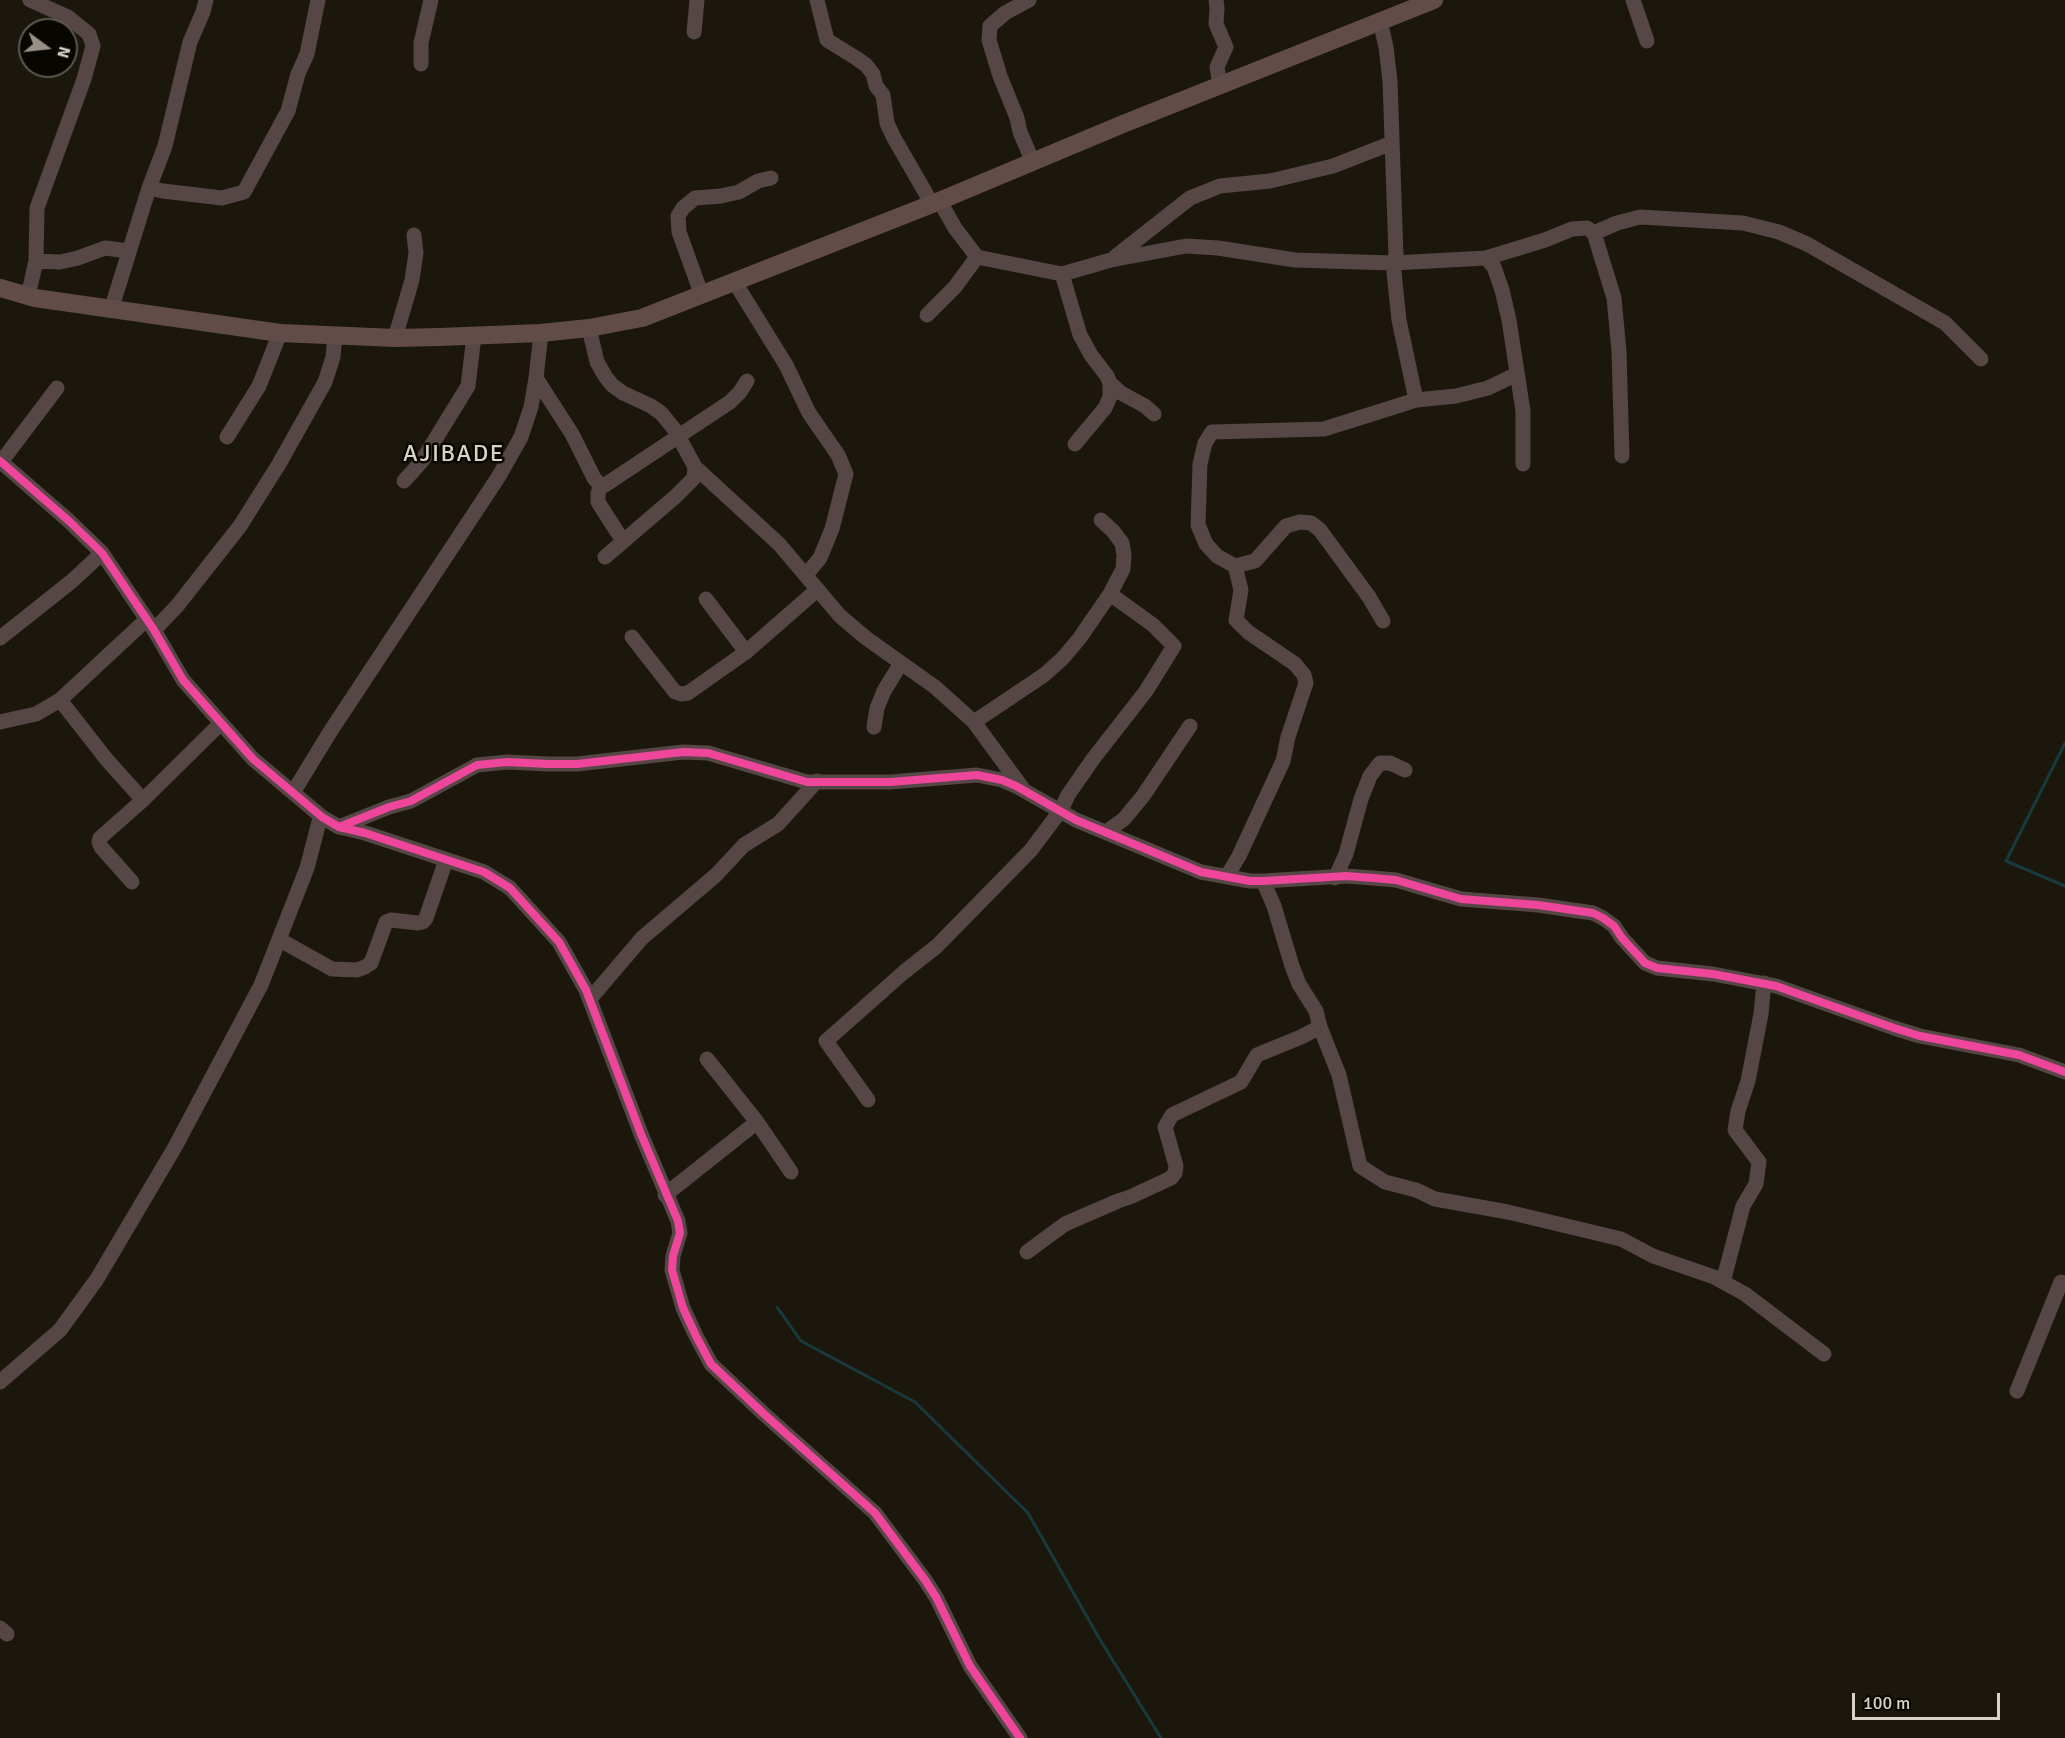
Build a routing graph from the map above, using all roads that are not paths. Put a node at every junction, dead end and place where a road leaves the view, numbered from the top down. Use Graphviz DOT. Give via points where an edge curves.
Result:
graph roads {
  1 [pos="30,0"];
  2 [pos="206,0"];
  3 [pos="318,0"];
  4 [pos="431,0"];
  5 [pos="697,0"];
  6 [pos="817,0"];
  7 [pos="1029,0"];
  8 [pos="1216,0"];
  9 [pos="1434,0"];
  10 [pos="1633,0"];
  11 [pos="55,5"];
  12 [pos="1380,21"];
  13 [pos="694,32"];
  14 [pos="1647,41"];
  15 [pos="422,64"];
  16 [pos="1220,85"];
  17 [pos="1392,143"];
  18 [pos="1033,162"];
  19 [pos="771,178"];
  20 [pos="149,188"];
  21 [pos="936,202"];
  22 [pos="1594,233"];
  23 [pos="414,235"];
  24 [pos="129,251"];
  25 [pos="977,256"];
  26 [pos="1486,258"];
  27 [pos="1111,260"];
  28 [pos="36,261"];
  29 [pos="1393,263"];
  30 [pos="1062,274"];
  31 [pos="734,281"];
  32 [pos="0,288"];
  33 [pos="701,293"];
  34 [pos="28,297"];
  35 [pos="111,310"];
  36 [pos="927,315"];
  37 [pos="589,328"];
  38 [pos="280,333"];
  39 [pos="541,333"];
  40 [pos="335,335"];
  41 [pos="474,336"];
  42 [pos="395,338"];
  43 [pos="1981,359"];
  44 [pos="1517,374"];
  45 [pos="536,378"];
  46 [pos="747,381"];
  47 [pos="1110,384"];
  48 [pos="57,388"];
  49 [pos="1416,400"];
  50 [pos="1154,414"];
  51 [pos="679,436"];
  52 [pos="227,437"];
  53 [pos="1075,444"];
  54 [pos="1622,456"];
  55 [pos="1,461"];
  56 [pos="1523,464"];
  57 [pos="695,467"];
  58 [pos="404,481"];
  59 [pos="601,486"];
  60 [pos="1101,520"];
  61 [pos="623,541"];
  62 [pos="102,553"];
  63 [pos="605,557"];
  64 [pos="1235,566"];
  65 [pos="806,575"];
  66 [pos="817,590"];
  67 [pos="1110,594"];
  68 [pos="706,599"];
  69 [pos="1383,621"];
  70 [pos="150,625"];
  71 [pos="632,637"];
  72 [pos="0,638"];
  73 [pos="746,652"];
  74 [pos="901,663"];
  75 [pos="60,700"];
  76 [pos="0,722"];
  77 [pos="974,722"];
  78 [pos="221,723"];
  79 [pos="1190,726"];
  80 [pos="874,728"];
  81 [pos="1405,770"];
  82 [pos="817,781"];
  83 [pos="294,791"];
  84 [pos="1025,791"];
  85 [pos="143,800"];
  86 [pos="1061,810"];
  87 [pos="322,817"];
  88 [pos="339,827"];
  89 [pos="1106,832"];
  90 [pos="446,860"];
  91 [pos="1227,876"];
  92 [pos="1335,878"];
  93 [pos="1263,881"];
  94 [pos="132,882"];
  95 [pos="280,940"];
  96 [pos="1764,983"];
  97 [pos="590,999"];
  98 [pos="1320,1027"];
  99 [pos="707,1059"];
  100 [pos="2065,1072"];
  101 [pos="868,1101"];
  102 [pos="758,1122"];
  103 [pos="791,1172"];
  104 [pos="666,1195"];
  105 [pos="1027,1251"];
  106 [pos="1723,1282"];
  107 [pos="2064,1283"];
  108 [pos="1824,1354"];
  109 [pos="0,1382"];
  110 [pos="2017,1391"];
  111 [pos="1020,1738"];
  1 -- 11 [label="street"];
  2 -- 20 [label="street" via="190,42 165,146"];
  3 -- 20 [label="street" via="307,54 288,111 244,192 222,198"];
  4 -- 15 [label="street" via="421,43"];
  5 -- 13 [label="street"];
  6 -- 21 [label="street" via="827,40 873,74 894,138"];
  7 -- 18 [label="street" via="990,26 989,40"];
  8 -- 16 [label="street" via="1216,24 1226,47 1217,67"];
  9 -- 12 [label="main road"];
  10 -- 14 [label="street"];
  11 -- 28 [label="street" via="88,34 93,46 37,208"];
  12 -- 16 [label="main road"];
  12 -- 17 [label="street" via="1390,81"];
  16 -- 18 [label="main road"];
  17 -- 27 [label="street" via="1333,166 1270,181 1220,186 1190,198"];
  17 -- 29 [label="street"];
  18 -- 21 [label="main road"];
  19 -- 33 [label="street" via="739,192 695,198 678,216 679,232"];
  20 -- 24 [label="street"];
  21 -- 25 [label="street"];
  21 -- 31 [label="main road"];
  22 -- 26 [label="street" via="1587,228 1572,229"];
  22 -- 43 [label="street" via="1640,217 1743,223 1779,232 1808,244 1945,323"];
  22 -- 54 [label="street" via="1614,298"];
  23 -- 42 [label="street" via="412,280"];
  24 -- 28 [label="street" via="105,248 60,262"];
  24 -- 35 [label="street"];
  25 -- 30 [label="street"];
  25 -- 36 [label="street" via="955,287"];
  26 -- 29 [label="street"];
  26 -- 44 [label="street" via="1494,267 1502,290"];
  27 -- 29 [label="street" via="1186,246 1295,260"];
  27 -- 30 [label="street"];
  28 -- 34 [label="street"];
  29 -- 49 [label="street" via="1399,320"];
  30 -- 47 [label="street" via="1080,335"];
  31 -- 33 [label="main road"];
  31 -- 65 [label="street" via="846,474 832,529 820,558"];
  32 -- 34 [label="main road"];
  33 -- 37 [label="main road" via="642,318"];
  34 -- 35 [label="main road"];
  35 -- 38 [label="main road"];
  37 -- 39 [label="main road"];
  37 -- 51 [label="street" via="597,362 612,385 661,413"];
  38 -- 40 [label="main road"];
  38 -- 52 [label="street" via="260,386"];
  39 -- 41 [label="main road"];
  39 -- 45 [label="street"];
  40 -- 42 [label="main road"];
  40 -- 70 [label="street" via="325,382 240,526 177,606"];
  41 -- 42 [label="main road"];
  41 -- 58 [label="street" via="468,386 422,461"];
  44 -- 49 [label="street" via="1488,388"];
  44 -- 56 [label="street" via="1523,411"];
  45 -- 59 [label="street"];
  45 -- 83 [label="street" via="521,437"];
  46 -- 51 [label="street" via="730,402"];
  47 -- 50 [label="street"];
  47 -- 53 [label="street" via="1105,408"];
  48 -- 55 [label="street"];
  49 -- 64 [label="street" via="1324,429 1212,432 1200,464 1198,525 1206,544"];
  51 -- 57 [label="street"];
  51 -- 59 [label="street"];
  55 -- 62 [label="street"];
  57 -- 61 [label="street" via="694,478"];
  57 -- 65 [label="street" via="779,544"];
  59 -- 61 [label="street" via="598,502"];
  60 -- 67 [label="street" via="1122,543 1124,555 1123,569"];
  61 -- 63 [label="street"];
  62 -- 70 [label="street"];
  62 -- 72 [label="street"];
  64 -- 69 [label="street" via="1255,561 1286,526 1311,523 1320,530"];
  64 -- 91 [label="street" via="1241,590 1236,620 1295,664 1306,684 1283,761"];
  65 -- 66 [label="street"];
  66 -- 73 [label="street"];
  66 -- 74 [label="street" via="840,616"];
  67 -- 77 [label="street" via="1062,659"];
  67 -- 86 [label="street" via="1153,625 1174,646"];
  68 -- 73 [label="street"];
  70 -- 75 [label="street"];
  70 -- 78 [label="street" via="183,680"];
  71 -- 73 [label="street" via="675,692 681,694"];
  74 -- 77 [label="street"];
  74 -- 80 [label="street" via="884,691"];
  75 -- 76 [label="street" via="36,714"];
  75 -- 85 [label="street"];
  77 -- 84 [label="street"];
  78 -- 83 [label="street" via="253,759"];
  78 -- 85 [label="street"];
  79 -- 89 [label="street" via="1143,796 1124,819"];
  81 -- 92 [label="street" via="1380,763 1370,776 1347,854"];
  82 -- 84 [label="street" via="890,782 977,775 1002,780"];
  82 -- 88 [label="street" via="790,778 697,752 577,764 507,762 477,765 411,801"];
  82 -- 97 [label="street" via="778,824 744,845 716,875 642,938"];
  83 -- 87 [label="street"];
  84 -- 86 [label="street"];
  85 -- 94 [label="street" via="99,842"];
  86 -- 89 [label="street"];
  86 -- 101 [label="street" via="1031,850 937,946 826,1041"];
  87 -- 88 [label="street"];
  87 -- 95 [label="street"];
  88 -- 90 [label="street"];
  89 -- 91 [label="street" via="1201,872"];
  90 -- 95 [label="street" via="423,922 386,922 371,963 365,967 332,969"];
  90 -- 97 [label="street" via="484,872 510,888 559,942"];
  91 -- 93 [label="street"];
  92 -- 93 [label="street"];
  92 -- 96 [label="street" via="1396,880 1461,899 1593,913 1614,926 1645,963 1657,968"];
  93 -- 98 [label="street" via="1299,984 1317,1011"];
  95 -- 109 [label="street" via="261,985 175,1147 97,1279 60,1330"];
  96 -- 100 [label="street" via="1920,1036 2019,1054"];
  96 -- 106 [label="street" via="1748,1081 1735,1130 1759,1162 1756,1184 1743,1206"];
  97 -- 104 [label="street"];
  98 -- 105 [label="street" via="1257,1055 1241,1082 1172,1115 1165,1127 1176,1166 1171,1178 1065,1224"];
  98 -- 106 [label="street" via="1339,1075 1360,1166 1384,1182 1435,1199 1621,1239 1653,1256"];
  99 -- 102 [label="street"];
  102 -- 103 [label="street"];
  102 -- 104 [label="street"];
  104 -- 111 [label="street" via="680,1233 672,1270 684,1308 711,1364 875,1513 936,1597 970,1666"];
  106 -- 108 [label="street"];
  107 -- 110 [label="street"];
}
